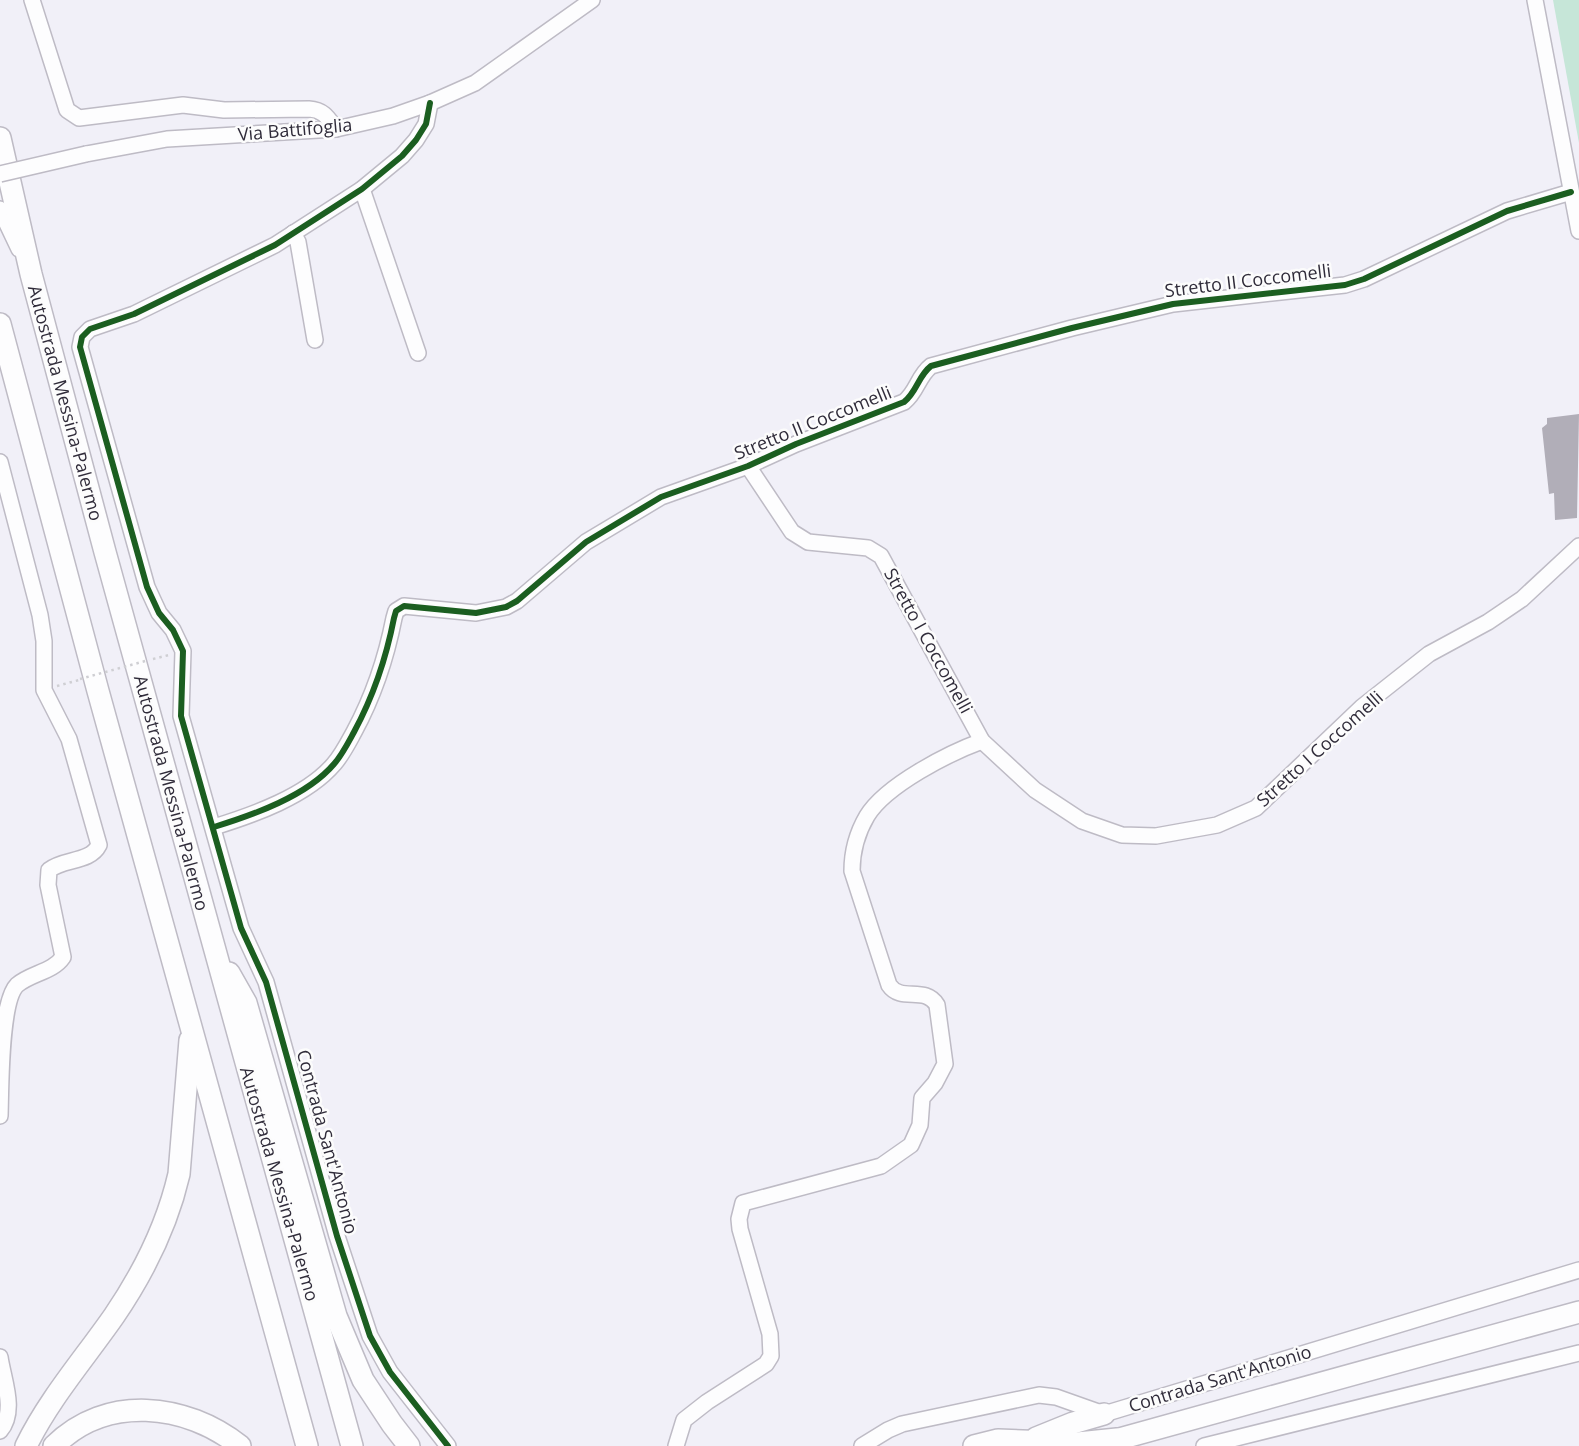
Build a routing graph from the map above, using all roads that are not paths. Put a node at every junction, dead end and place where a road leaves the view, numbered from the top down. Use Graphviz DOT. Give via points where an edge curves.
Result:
graph roads {
  1 [pos="32,0"];
  2 [pos="592,0"];
  3 [pos="1535,0"];
  4 [pos="430,103"];
  5 [pos="336,129"];
  6 [pos="0,138"];
  7 [pos="0,174"];
  8 [pos="362,189"];
  9 [pos="1571,192"];
  10 [pos="0,210"];
  11 [pos="1579,231"];
  12 [pos="293,233"];
  13 [pos="31,274"];
  14 [pos="0,324"];
  15 [pos="315,340"];
  16 [pos="418,353"];
  17 [pos="0,462"];
  18 [pos="748,466"];
  19 [pos="1579,546"];
  20 [pos="982,741"];
  21 [pos="214,827"];
  22 [pos="212,943"];
  23 [pos="192,1025"];
  24 [pos="0,1116"];
  25 [pos="1579,1270"];
  26 [pos="1579,1312"];
  27 [pos="1579,1353"];
  28 [pos="0,1357"];
  29 [pos="1104,1414"];
  30 [pos="0,1431"];
  31 [pos="1111,1442"];
  32 [pos="1023,1443"];
  33 [pos="26,1446"];
  34 [pos="54,1446"];
  35 [pos="240,1446"];
  36 [pos="307,1446"];
  37 [pos="352,1446"];
  38 [pos="409,1446"];
  39 [pos="448,1446"];
  40 [pos="676,1446"];
  41 [pos="862,1446"];
  42 [pos="974,1446"];
  43 [pos="1204,1446"];
  1 -- 5 [label="street" via="67,110 74,116 183,105 224,110 310,109 327,115"];
  2 -- 4 [label="street, Via Battifoglia" via="475,83"];
  3 -- 9 [label="street"];
  4 -- 5 [label="street, Via Battifoglia" via="393,116"];
  4 -- 8 [label="street" via="426,124 416,140"];
  5 -- 7 [label="street, Via Battifoglia, bridge" via="167,139"];
  6 -- 13 [label="highway, Autostrada Messina-Palermo"];
  8 -- 12 [label="street"];
  8 -- 16 [label="street"];
  9 -- 11 [label="street"];
  9 -- 18 [label="street, Stretto II Coccomelli" via="1507,211 1364,279 1344,285 1174,304 931,366 904,402"];
  10 -- 13 [label="street"];
  12 -- 15 [label="street" via="298,242"];
  12 -- 21 [label="street, Contrada Sant'Antonio" via="275,245 134,314 90,328 82,337 80,347 147,587 183,651 181,716"];
  13 -- 22 [label="highway, Autostrada Messina-Palermo"];
  14 -- 23 [label="highway"];
  17 -- 24 [label="street" via="40,615 44,641 44,690 69,739 99,845 91,855 55,865 49,870 48,885 63,958 52,968 18,984 7,1000"];
  18 -- 20 [label="street, Stretto I Coccomelli" via="792,532 808,542 862,547 880,556"];
  18 -- 21 [label="street, Stretto II Coccomelli" via="661,498 619,521 586,542 506,607 476,613 410,604 400,608 394,618 380,678 371,701 334,765 278,803"];
  19 -- 20 [label="street, Stretto I Coccomelli" via="1522,599 1429,654 1362,707 1256,808 1217,825 1148,836 1122,834 1082,821 1035,790"];
  20 -- 40 [label="street" via="952,753 888,795 868,814 852,856 852,870 889,985 899,993 932,997 937,1005 945,1064 935,1084 922,1098 917,1136 903,1152 880,1166 743,1204 740,1229 770,1334 771,1356 766,1364 684,1420"];
  21 -- 39 [label="street, Contrada Sant'Antonio" via="241,928 266,982 278,1020 337,1236 370,1336 390,1372"];
  22 -- 37 [label="highway, Autostrada Messina-Palermo"];
  22 -- 38 [label="highway" via="246,1003 336,1316 363,1380"];
  23 -- 33 [label="highway" via="182,1152 167,1217 129,1293 52,1402"];
  23 -- 36 [label="highway"];
  25 -- 29 [label="street, Contrada Sant'Antonio"];
  26 -- 31 [label="highway"];
  27 -- 43 [label="street"];
  28 -- 30 [label="street" via="8,1410"];
  29 -- 32 [label="highway"];
  29 -- 41 [label="street, Contrada Sant'Antonio" via="1056,1397 1030,1396 902,1424"];
  31 -- 32 [label="highway"];
  32 -- 42 [label="highway" via="998,1440"];
  34 -- 35 [label="highway" via="71,1432 96,1419 142,1410 182,1415 221,1432"];
}
